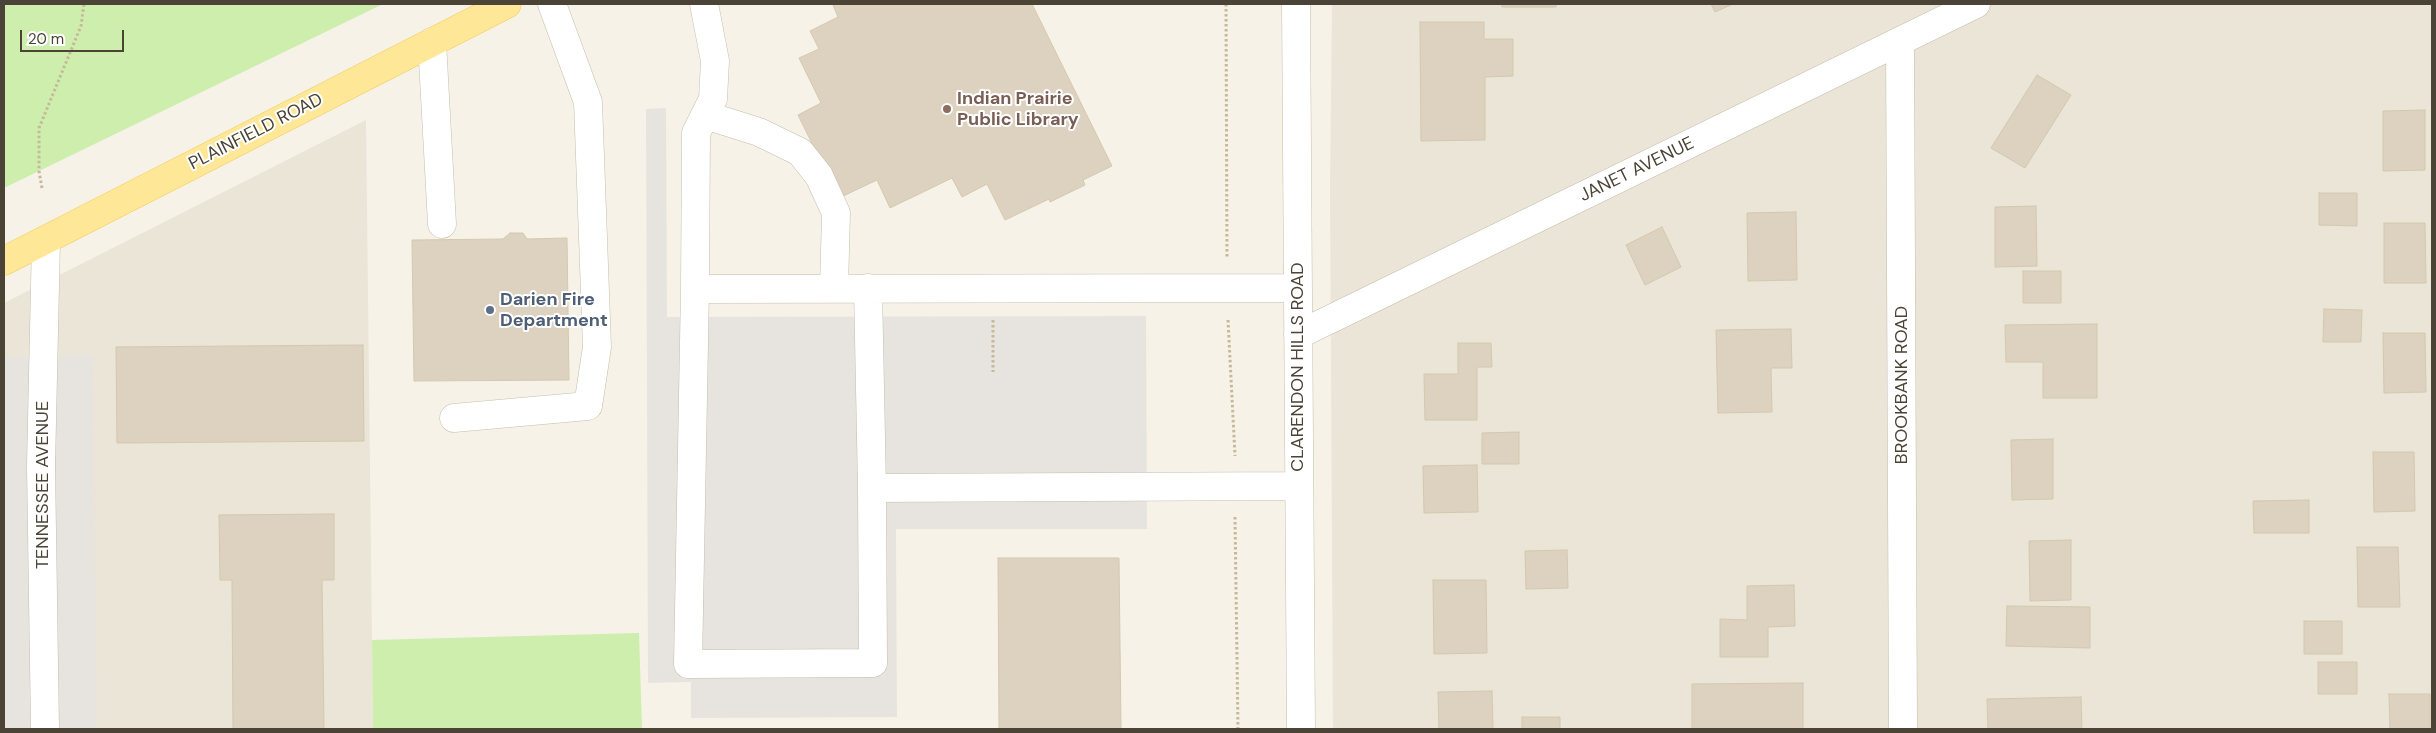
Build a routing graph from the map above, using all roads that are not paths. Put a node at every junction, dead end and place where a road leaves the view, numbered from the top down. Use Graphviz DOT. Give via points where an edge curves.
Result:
graph roads {
  1 [pos="507,4"];
  2 [pos="552,4"];
  3 [pos="704,4"];
  4 [pos="1296,4"];
  5 [pos="1976,4"];
  6 [pos="1900,41"];
  7 [pos="432,42"];
  8 [pos="705,115"];
  9 [pos="442,224"];
  10 [pos="46,240"];
  11 [pos="4,261"];
  12 [pos="868,288"];
  13 [pos="1298,288"];
  14 [pos="695,289"];
  15 [pos="834,289"];
  16 [pos="1298,335"];
  17 [pos="454,418"];
  18 [pos="1299,486"];
  19 [pos="872,488"];
  20 [pos="45,729"];
  21 [pos="1301,729"];
  22 [pos="1903,729"];
  1 -- 7 [label="main road, PLAINFIELD ROAD"];
  2 -- 17 [label="street" via="588,102 597,346 588,406"];
  3 -- 8 [label="street" via="714,61 712,99"];
  4 -- 13 [label="street, CLARENDON HILLS ROAD"];
  5 -- 6 [label="street, JANET AVENUE"];
  6 -- 16 [label="street, JANET AVENUE"];
  6 -- 22 [label="street, BROOKBANK ROAD"];
  7 -- 9 [label="street"];
  7 -- 10 [label="main road, PLAINFIELD ROAD"];
  8 -- 14 [label="street" via="696,133"];
  8 -- 15 [label="street" via="760,132 800,152 819,176 836,213"];
  10 -- 11 [label="main road, PLAINFIELD ROAD"];
  10 -- 20 [label="street, TENNESSEE AVENUE" via="41,466"];
  12 -- 13 [label="street"];
  12 -- 15 [label="street"];
  12 -- 19 [label="street"];
  13 -- 16 [label="street, CLARENDON HILLS ROAD"];
  14 -- 15 [label="street"];
  14 -- 19 [label="street" via="688,664 873,663"];
  16 -- 18 [label="street, CLARENDON HILLS ROAD"];
  18 -- 19 [label="street"];
  18 -- 21 [label="street, CLARENDON HILLS ROAD"];
}
